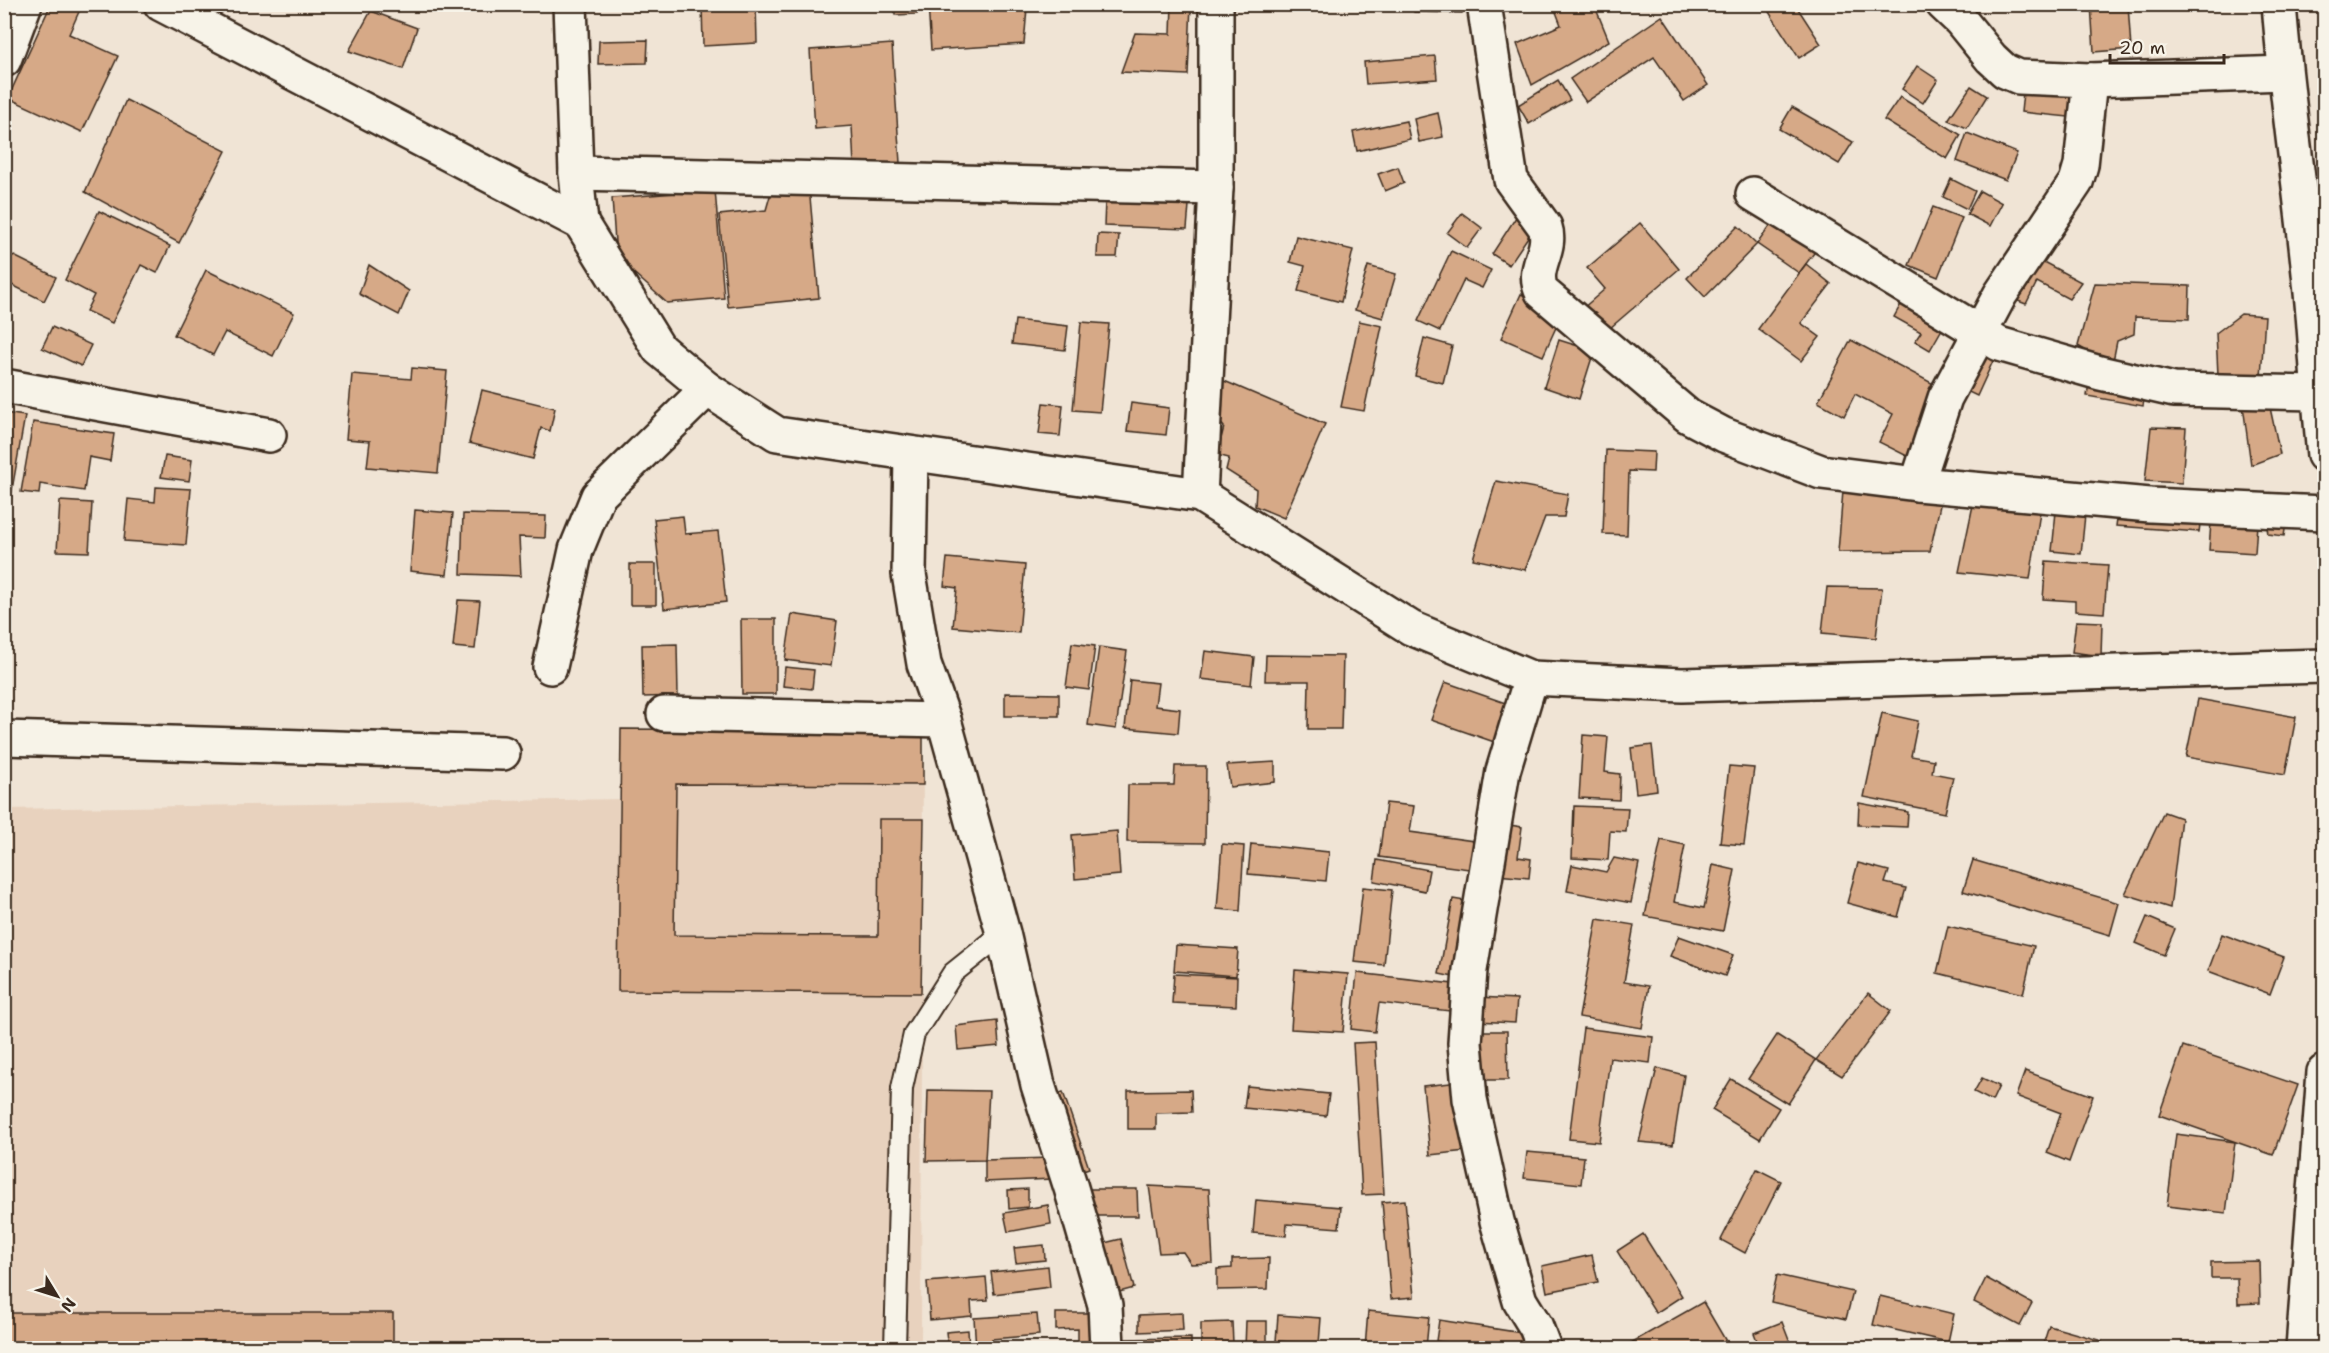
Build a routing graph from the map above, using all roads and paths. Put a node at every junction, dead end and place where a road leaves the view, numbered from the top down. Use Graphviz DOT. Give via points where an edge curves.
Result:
graph roads {
  1 [pos="25,4"];
  2 [pos="161,4"];
  3 [pos="570,4"];
  4 [pos="1216,4"];
  5 [pos="1484,4"];
  6 [pos="1943,4"];
  7 [pos="2279,4"];
  8 [pos="4,60"];
  9 [pos="2284,73"];
  10 [pos="2090,80"];
  11 [pos="576,173"];
  12 [pos="1216,188"];
  13 [pos="1753,194"];
  14 [pos="581,223"];
  15 [pos="2319,313"];
  16 [pos="1980,334"];
  17 [pos="4,386"];
  18 [pos="707,389"];
  19 [pos="2318,393"];
  20 [pos="269,435"];
  21 [pos="911,454"];
  22 [pos="2325,455"];
  23 [pos="1917,484"];
  24 [pos="1200,495"];
  25 [pos="2325,513"];
  26 [pos="2325,666"];
  27 [pos="550,667"];
  28 [pos="1531,678"];
  29 [pos="664,714"];
  30 [pos="944,720"];
  31 [pos="4,738"];
  32 [pos="503,753"];
  33 [pos="1003,933"];
  34 [pos="2325,1072"];
  35 [pos="895,1348"];
  36 [pos="1107,1348"];
  37 [pos="1544,1348"];
  38 [pos="2303,1348"];
  1 -- 8 [label="street"];
  2 -- 14 [label="street"];
  3 -- 11 [label="street"];
  4 -- 12 [label="street"];
  5 -- 23 [label="street" via="1511,180 1548,236 1537,271 1542,292 1688,416 1724,435 1821,472"];
  6 -- 10 [label="street" via="1991,58 2019,77"];
  7 -- 9 [label="street"];
  9 -- 10 [label="street"];
  9 -- 15 [label="street"];
  10 -- 16 [label="street" via="2076,182 2000,295"];
  11 -- 12 [label="street"];
  11 -- 14 [label="street"];
  12 -- 24 [label="street"];
  13 -- 16 [label="street"];
  14 -- 18 [label="street" via="659,349"];
  15 -- 19 [label="street"];
  16 -- 19 [label="street" via="1999,344 2174,390"];
  16 -- 23 [label="street" via="1946,398"];
  17 -- 20 [label="street"];
  18 -- 21 [label="street" via="777,434"];
  18 -- 27 [label="street" via="598,496 576,550"];
  19 -- 22 [label="street"];
  21 -- 24 [label="street"];
  21 -- 30 [label="street" via="909,574 924,664"];
  23 -- 25 [label="street" via="2150,505"];
  24 -- 28 [label="street" via="1411,628"];
  26 -- 28 [label="street" via="1682,685"];
  28 -- 37 [label="street" via="1503,771 1470,970 1464,1043 1470,1099 1497,1221 1520,1301"];
  29 -- 30 [label="street"];
  30 -- 33 [label="street"];
  31 -- 32 [label="street"];
  33 -- 35 [label="lane" via="953,973 914,1034 902,1088"];
  33 -- 36 [label="street" via="1038,1085 1105,1305"];
  34 -- 38 [label="street"];
}
